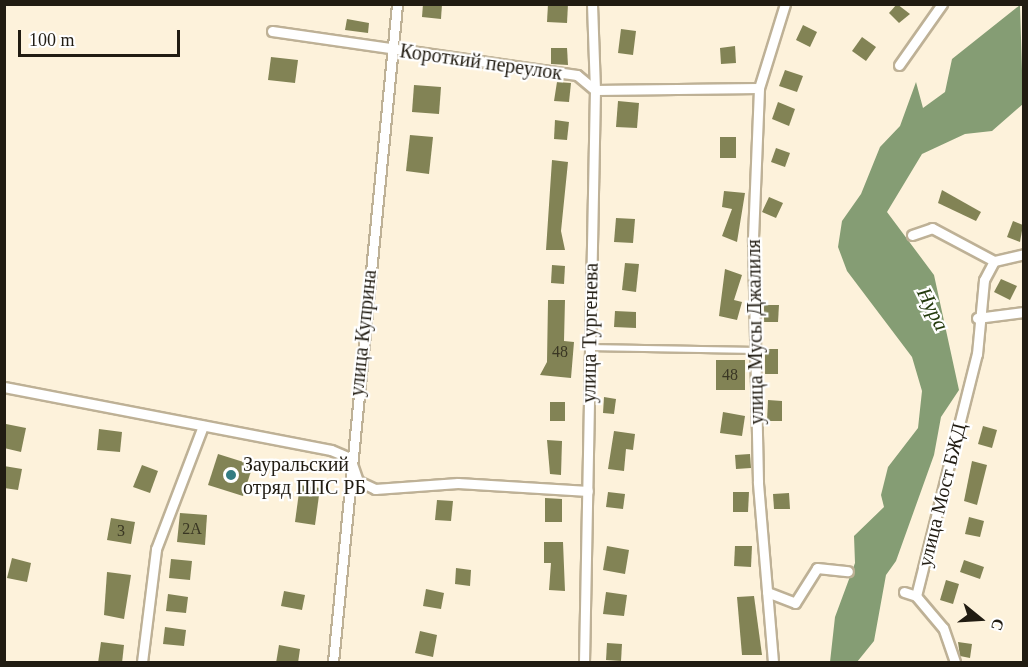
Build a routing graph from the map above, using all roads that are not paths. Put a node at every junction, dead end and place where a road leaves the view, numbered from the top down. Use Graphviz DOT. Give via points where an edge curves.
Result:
graph roads {
  1 [pos="397,4"];
  2 [pos="592,4"];
  3 [pos="785,4"];
  4 [pos="942,4"];
  5 [pos="272,31"];
  6 [pos="393,50"];
  7 [pos="899,65"];
  8 [pos="759,88"];
  9 [pos="595,90"];
  10 [pos="912,235"];
  11 [pos="1023,254"];
  12 [pos="994,261"];
  13 [pos="1023,312"];
  14 [pos="977,318"];
  15 [pos="590,347"];
  16 [pos="754,350"];
  17 [pos="4,387"];
  18 [pos="203,426"];
  19 [pos="350,459"];
  20 [pos="588,491"];
  21 [pos="848,571"];
  22 [pos="767,592"];
  23 [pos="903,592"];
  24 [pos="916,596"];
  25 [pos="142,663"];
  26 [pos="333,663"];
  27 [pos="584,663"];
  28 [pos="773,663"];
  29 [pos="955,663"];
  1 -- 6 [label="street, улица Куприна"];
  2 -- 9 [label="street, улица Тургенева"];
  3 -- 8 [label="street, улица Мусы Джалиля"];
  4 -- 7 [label="street"];
  5 -- 6 [label="street, Короткий переулок"];
  6 -- 9 [label="street, Короткий переулок" via="577,75"];
  6 -- 19 [label="street, улица Куприна"];
  8 -- 9 [label="street"];
  8 -- 16 [label="street, улица Мусы Джалиля"];
  9 -- 15 [label="street, улица Тургенева"];
  10 -- 12 [label="street" via="932,228"];
  11 -- 12 [label="street"];
  12 -- 14 [label="street, улица Мост БЖД"];
  13 -- 14 [label="street"];
  14 -- 24 [label="street, улица Мост БЖД" via="970,385"];
  15 -- 16 [label="lane"];
  15 -- 20 [label="street, улица Тургенева"];
  16 -- 22 [label="street, улица Мусы Джалиля"];
  17 -- 18 [label="street"];
  18 -- 19 [label="street" via="331,450"];
  18 -- 25 [label="street" via="156,549"];
  19 -- 20 [label="street" via="358,481 375,489 458,483"];
  19 -- 26 [label="street, улица Куприна"];
  20 -- 27 [label="street, улица Тургенева"];
  21 -- 22 [label="street" via="817,568 795,603"];
  22 -- 28 [label="street, улица Мусы Джалиля"];
  23 -- 24 [label="street"];
  24 -- 29 [label="street" via="943,628"];
}
